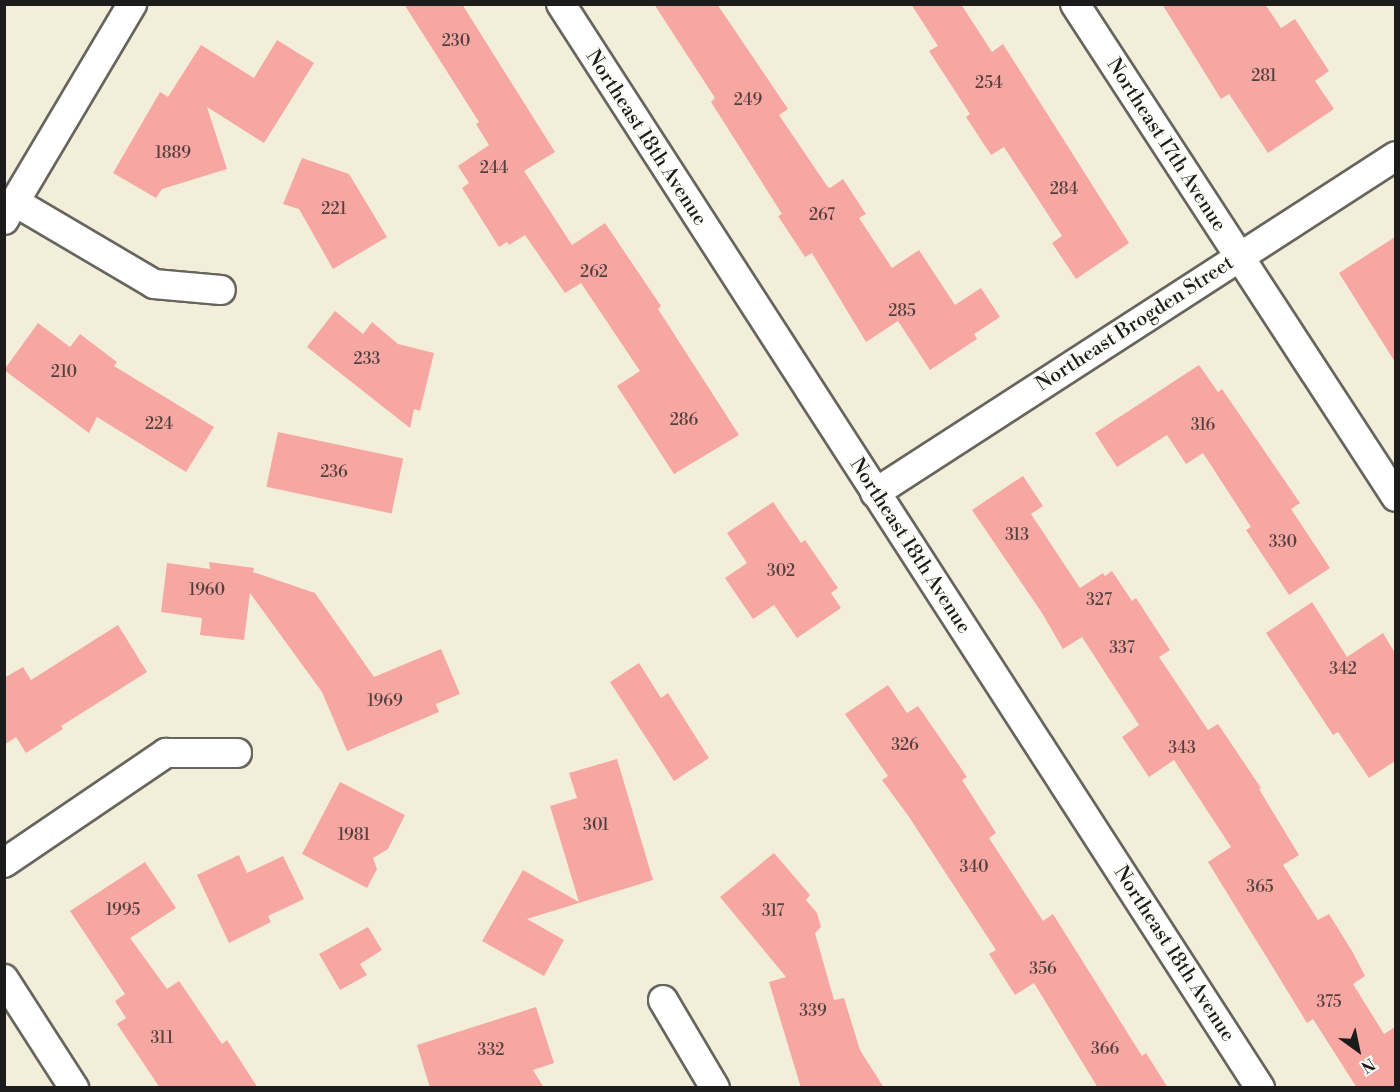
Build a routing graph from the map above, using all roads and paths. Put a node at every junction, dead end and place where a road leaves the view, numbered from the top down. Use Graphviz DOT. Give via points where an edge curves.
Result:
graph roads {
  1 [pos="132,4"];
  2 [pos="561,4"];
  3 [pos="1075,4"];
  4 [pos="1395,156"];
  5 [pos="10,211"];
  6 [pos="1239,257"];
  7 [pos="221,290"];
  8 [pos="875,493"];
  9 [pos="1395,497"];
  10 [pos="237,753"];
  11 [pos="4,863"];
  12 [pos="4,979"];
  13 [pos="663,1000"];
  14 [pos="75,1088"];
  15 [pos="715,1088"];
  16 [pos="1260,1088"];
  1 -- 5 [label="street"];
  2 -- 8 [label="street, Northeast 18th Avenue"];
  3 -- 6 [label="street, Northeast 17th Avenue"];
  4 -- 6 [label="street, Northeast Brogden Street"];
  5 -- 7 [label="street" via="154,284"];
  6 -- 8 [label="street, Northeast Brogden Street"];
  6 -- 9 [label="street, Northeast 17th Avenue"];
  8 -- 16 [label="street, Northeast 18th Avenue"];
  10 -- 11 [label="street" via="166,753"];
  12 -- 14 [label="street"];
  13 -- 15 [label="street"];
}
